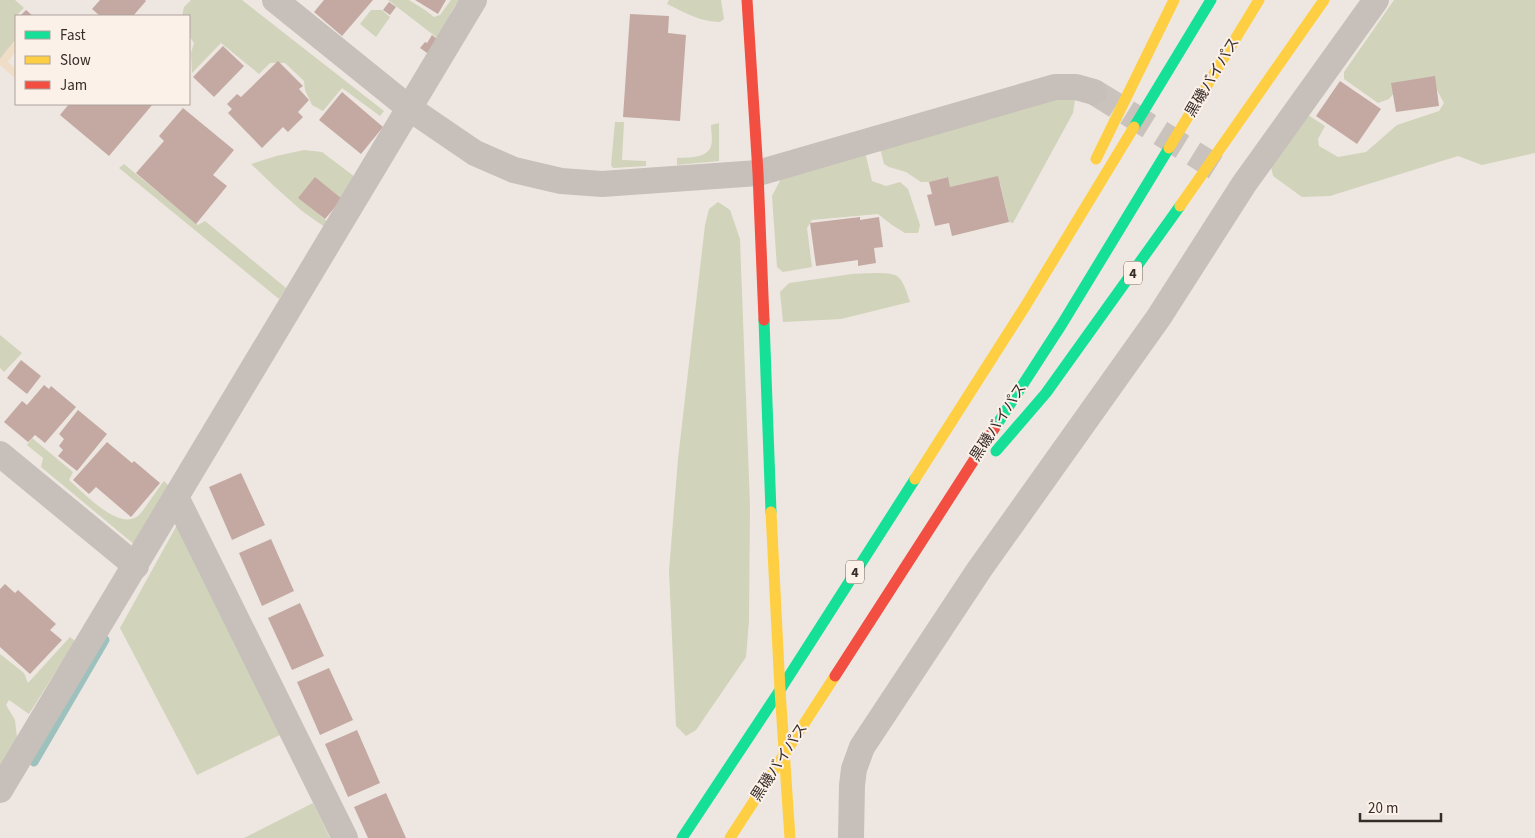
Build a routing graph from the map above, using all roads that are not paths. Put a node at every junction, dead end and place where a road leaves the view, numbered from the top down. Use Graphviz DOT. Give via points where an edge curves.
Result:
graph roads {
  1 [pos="275,0"];
  2 [pos="474,0"];
  3 [pos="747,0"];
  4 [pos="1174,0"];
  5 [pos="1211,0"];
  6 [pos="1259,0"];
  7 [pos="1324,0"];
  8 [pos="1376,0"];
  9 [pos="1094,92"];
  10 [pos="409,108"];
  11 [pos="1091,171"];
  12 [pos="758,174"];
  13 [pos="1078,198"];
  14 [pos="1026,305"];
  15 [pos="0,454"];
  16 [pos="176,497"];
  17 [pos="926,534"];
  18 [pos="136,566"];
  19 [pos="780,690"];
  20 [pos="784,753"];
  21 [pos="0,790"];
  22 [pos="345,838"];
  23 [pos="682,838"];
  24 [pos="730,838"];
  25 [pos="790,838"];
  26 [pos="851,838"];
  1 -- 10 [label="street"];
  2 -- 10 [label="street"];
  3 -- 12 [label="main road"];
  4 -- 11 [label="main road"];
  5 -- 14 [label="main road, 4"];
  6 -- 17 [label="main road, 黒磯バイパス / 4" via="1062,324"];
  7 -- 17 [label="main road, 4" via="1046,393"];
  8 -- 26 [label="street" via="1234,179 1159,317 980,570 862,747 852,785"];
  9 -- 12 [label="street" via="1076,87 1055,87"];
  10 -- 12 [label="street" via="475,152 514,170 561,181 602,184"];
  10 -- 16 [label="street"];
  12 -- 19 [label="main road"];
  13 -- 14 [label="main road, 4"];
  14 -- 19 [label="main road, 4"];
  15 -- 18 [label="street"];
  16 -- 18 [label="street"];
  16 -- 22 [label="street"];
  17 -- 20 [label="main road, 黒磯バイパス / 4"];
  18 -- 21 [label="street"];
  19 -- 20 [label="main road"];
  19 -- 23 [label="main road, 4"];
  20 -- 24 [label="main road, 黒磯バイパス / 4"];
  20 -- 25 [label="main road"];
}
